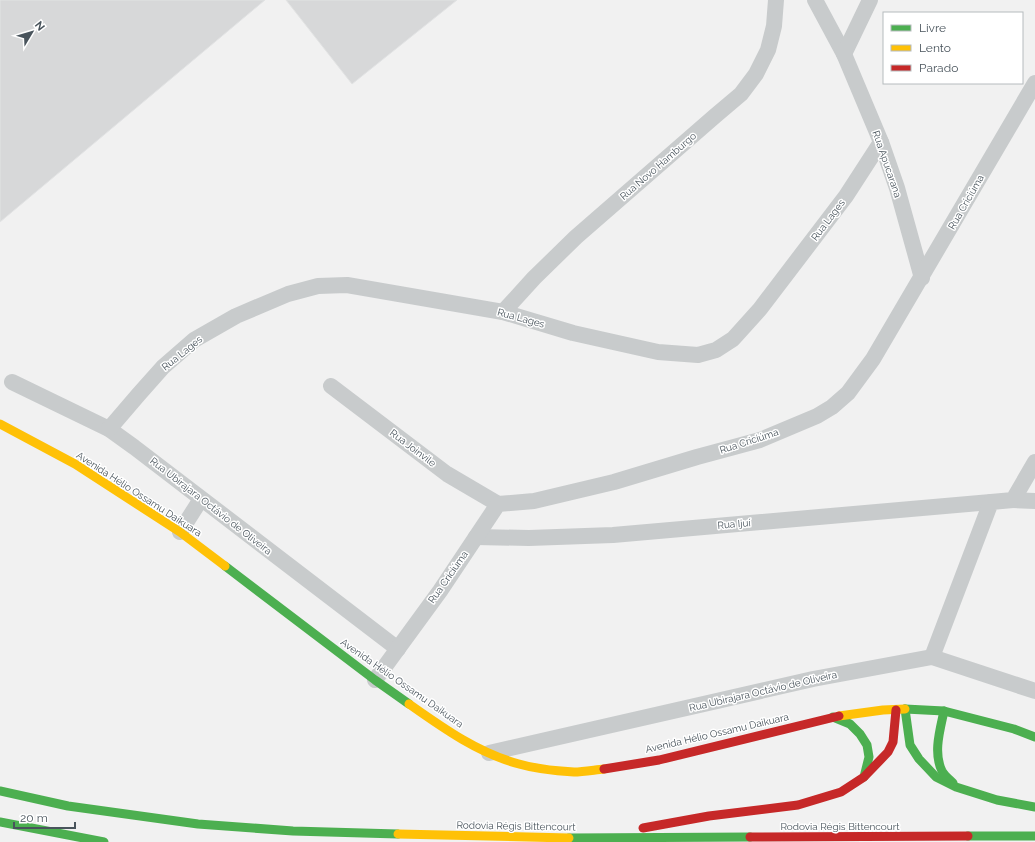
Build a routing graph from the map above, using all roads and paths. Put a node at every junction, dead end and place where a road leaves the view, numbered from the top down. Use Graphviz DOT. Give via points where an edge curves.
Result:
graph roads {
  1 [pos="776,0"];
  2 [pos="815,0"];
  3 [pos="870,0"];
  4 [pos="844,54"];
  5 [pos="1035,83"];
  6 [pos="881,142"];
  7 [pos="922,278"];
  8 [pos="503,312"];
  9 [pos="12,382"];
  10 [pos="331,386"];
  11 [pos="0,424"];
  12 [pos="109,429"];
  13 [pos="1035,462"];
  14 [pos="201,499"];
  15 [pos="1013,500"];
  16 [pos="1035,501"];
  17 [pos="991,502"];
  18 [pos="498,504"];
  19 [pos="180,532"];
  20 [pos="476,537"];
  21 [pos="398,649"];
  22 [pos="932,656"];
  23 [pos="375,680"];
  24 [pos="1035,690"];
  25 [pos="901,710"];
  26 [pos="944,711"];
  27 [pos="833,717"];
  28 [pos="1035,738"];
  29 [pos="489,753"];
  30 [pos="864,777"];
  31 [pos="956,786"];
  32 [pos="0,791"];
  33 [pos="1035,807"];
  34 [pos="0,822"];
  35 [pos="1035,836"];
  36 [pos="585,838"];
  37 [pos="104,842"];
  1 -- 8 [label="street, Rua Novo Hamburgo" via="774,26 768,50 756,74 741,94 576,237"];
  2 -- 4 [label="street, Rua Apucarana"];
  3 -- 4 [label="street"];
  4 -- 6 [label="street, Rua Apucarana"];
  5 -- 7 [label="street, Rua Criciúma"];
  6 -- 7 [label="street, Rua Apucarana" via="897,188"];
  6 -- 8 [label="street, Rua Lages" via="846,196 760,309 733,339 716,350 698,355 658,352 574,333"];
  7 -- 18 [label="street, Rua Criciúma" via="873,359 848,393 832,407 816,416 760,440 614,482 534,501"];
  8 -- 12 [label="street, Rua Lages" via="347,285 318,286 288,294 236,316 194,340 163,367"];
  9 -- 12 [label="street, Rua Ubirajara Octávio de Oliveira"];
  10 -- 18 [label="street, Rua Joinvile" via="447,474"];
  11 -- 19 [label="main road, Avenida Hélio Ossamu Daikuara" via="75,464"];
  12 -- 14 [label="street, Rua Ubirajara Octávio de Oliveira"];
  13 -- 15 [label="street"];
  14 -- 19 [label="street"];
  14 -- 21 [label="street, Rua Ubirajara Octávio de Oliveira"];
  15 -- 16 [label="street, Rua Ijuí"];
  15 -- 17 [label="street, Rua Ijuí"];
  17 -- 20 [label="street, Rua Ijuí" via="613,535"];
  17 -- 22 [label="street"];
  18 -- 20 [label="street, Rua Criciúma"];
  19 -- 23 [label="main road, Avenida Hélio Ossamu Daikuara"];
  20 -- 21 [label="street, Rua Criciúma"];
  21 -- 23 [label="street, Rua Criciúma"];
  22 -- 24 [label="street, Rua Ubirajara Octávio de Oliveira"];
  22 -- 29 [label="street, Rua Ubirajara Octávio de Oliveira" via="813,678"];
  23 -- 29 [label="main road, Avenida Hélio Ossamu Daikuara" via="446,730"];
  25 -- 26 [label="main road, Avenida Hélio Ossamu Daikuara"];
  25 -- 27 [label="main road, Avenida Hélio Ossamu Daikuara"];
  25 -- 30 [label="main road" via="888,752"];
  25 -- 31 [label="main road" via="910,745 919,759 936,777"];
  26 -- 28 [label="main road, Avenida Hélio Ossamu Daikuara" via="1014,729"];
  26 -- 31 [label="main road" via="938,745 939,762 942,772"];
  27 -- 29 [label="main road, Avenida Hélio Ossamu Daikuara" via="659,760 607,769 575,772 547,769 519,764"];
  27 -- 30 [label="main road" via="850,724 867,745 869,757"];
  30 -- 36 [label="main road" via="841,792 798,805 709,816"];
  31 -- 33 [label="main road" via="997,800"];
  32 -- 36 [label="main road, Rodovia Régis Bittencourt" via="68,806 198,824 293,831"];
  34 -- 37 [label="main road"];
  35 -- 36 [label="main road, Rodovia Régis Bittencourt"];
}
